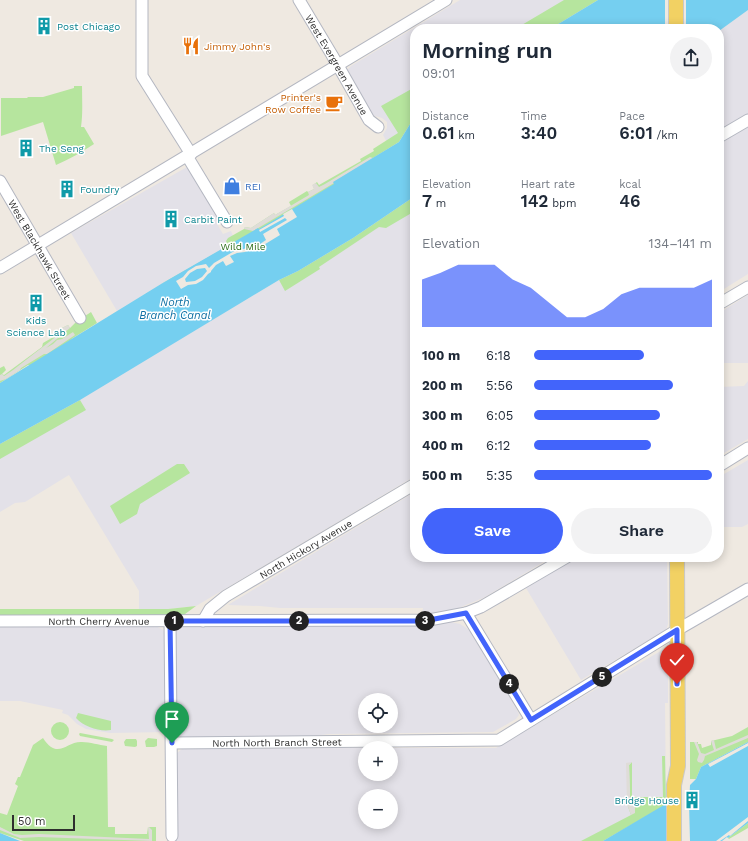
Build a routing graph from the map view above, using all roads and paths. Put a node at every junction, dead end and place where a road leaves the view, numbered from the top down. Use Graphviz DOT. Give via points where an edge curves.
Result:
graph roads {
  1 [pos="142,0"];
  2 [pos="298,0"];
  3 [pos="446,0"];
  4 [pos="676,0"];
  5 [pos="676,24"];
  6 [pos="338,65"];
  7 [pos="748,120"];
  8 [pos="378,127"];
  9 [pos="724,134"];
  10 [pos="189,155"];
  11 [pos="0,181"];
  12 [pos="227,222"];
  13 [pos="38,245"];
  14 [pos="0,268"];
  15 [pos="748,287"];
  16 [pos="724,301"];
  17 [pos="80,318"];
  18 [pos="748,448"];
  19 [pos="724,463"];
  20 [pos="410,487"];
  21 [pos="558,562"];
  22 [pos="677,562"];
  23 [pos="748,589"];
  24 [pos="466,613"];
  25 [pos="0,621"];
  26 [pos="170,621"];
  27 [pos="203,621"];
  28 [pos="677,630"];
  29 [pos="531,720"];
  30 [pos="172,743"];
  31 [pos="678,804"];
  32 [pos="172,836"];
  33 [pos="674,841"];
  34 [pos="682,841"];
  1 -- 10 [label="street" via="142,76"];
  2 -- 6 [label="street, West Evergreen Avenue"];
  3 -- 6 [label="street"];
  4 -- 5 [label="main road"];
  6 -- 8 [label="street, West Evergreen Avenue" via="369,120"];
  6 -- 10 [label="street"];
  7 -- 9 [label="street"];
  10 -- 12 [label="street"];
  10 -- 13 [label="street"];
  11 -- 13 [label="street, West Blackhawk Street"];
  13 -- 14 [label="street"];
  13 -- 17 [label="street, West Blackhawk Street"];
  15 -- 16 [label="street"];
  18 -- 19 [label="street"];
  20 -- 27 [label="street, North Hickory Avenue" via="226,596 210,609"];
  21 -- 24 [label="street, North Cherry Avenue"];
  22 -- 28 [label="main road"];
  23 -- 28 [label="street, North North Branch Street"];
  24 -- 27 [label="street, North Cherry Avenue" via="424,621"];
  24 -- 29 [label="street"];
  25 -- 26 [label="street, North Cherry Avenue"];
  26 -- 27 [label="street, North Cherry Avenue"];
  26 -- 30 [label="street"];
  28 -- 29 [label="street, North North Branch Street"];
  28 -- 31 [label="main road" via="678,766 674,785"];
  29 -- 30 [label="street, North North Branch Street" via="499,740"];
  30 -- 32 [label="street"];
  31 -- 33 [label="main road"];
  31 -- 34 [label="main road"];
}
